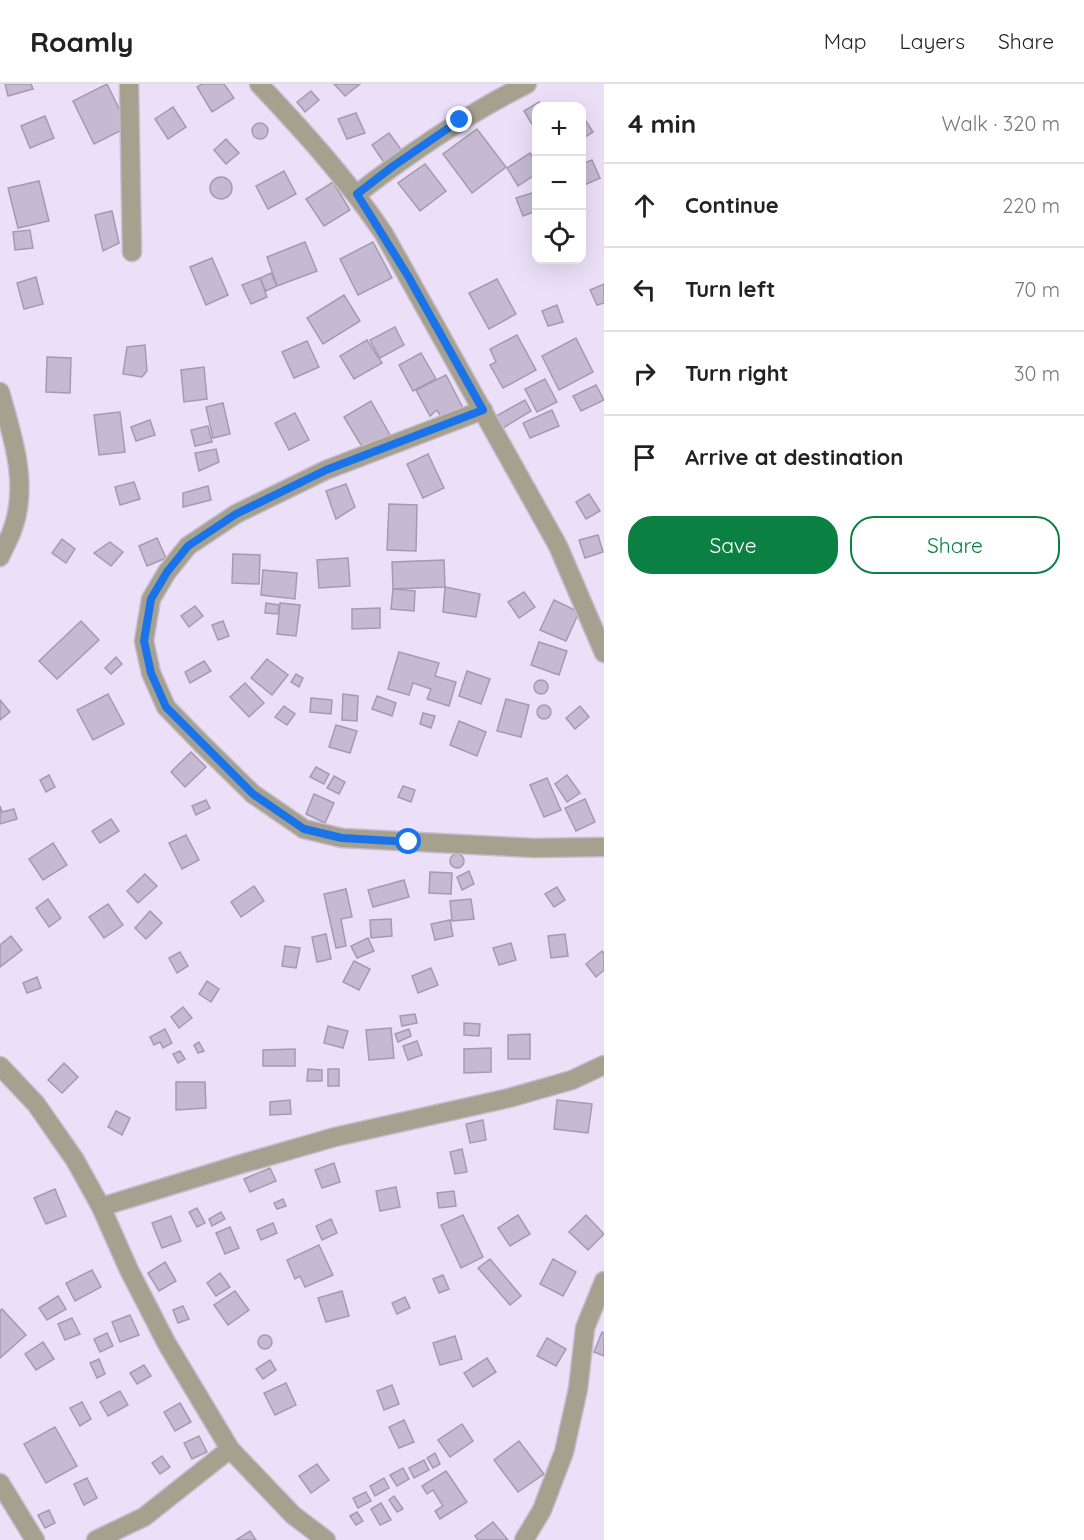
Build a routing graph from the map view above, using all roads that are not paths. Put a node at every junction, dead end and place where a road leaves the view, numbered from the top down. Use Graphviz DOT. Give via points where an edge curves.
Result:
graph roads {
  1 [pos="129,84"];
  2 [pos="259,84"];
  3 [pos="526,84"];
  4 [pos="357,194"];
  5 [pos="132,252"];
  6 [pos="0,392"];
  7 [pos="483,410"];
  8 [pos="0,557"];
  9 [pos="604,654"];
  10 [pos="604,847"];
  11 [pos="604,1065"];
  12 [pos="0,1066"];
  13 [pos="101,1207"];
  14 [pos="604,1281"];
  15 [pos="230,1449"];
  16 [pos="0,1483"];
  17 [pos="35,1540"];
  18 [pos="96,1540"];
  19 [pos="326,1540"];
  20 [pos="524,1540"];
  1 -- 5 [label="street"];
  2 -- 4 [label="street"];
  3 -- 4 [label="street" via="460,120"];
  4 -- 7 [label="street"];
  6 -- 8 [label="street" via="19,468 20,496 14,526"];
  7 -- 9 [label="street" via="558,546"];
  7 -- 10 [label="street" via="326,470 236,514 188,546 151,599 144,641 151,673 166,707 201,743 253,794 304,829 342,838 534,848"];
  11 -- 13 [label="street" via="572,1080 509,1098 335,1137"];
  12 -- 13 [label="street" via="36,1104 75,1160"];
  13 -- 15 [label="street" via="167,1344"];
  14 -- 20 [label="street" via="585,1328 578,1389 564,1452 542,1510"];
  15 -- 18 [label="street" via="144,1517"];
  15 -- 19 [label="street" via="293,1515"];
  16 -- 17 [label="street"];
}
